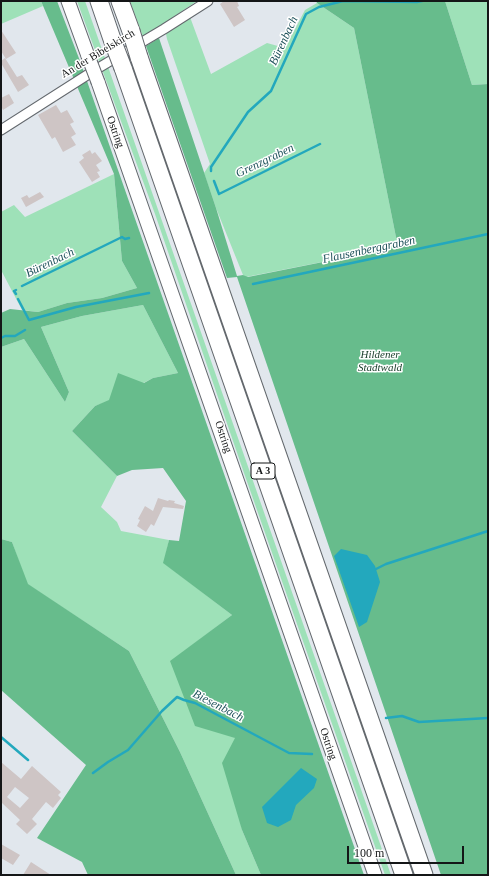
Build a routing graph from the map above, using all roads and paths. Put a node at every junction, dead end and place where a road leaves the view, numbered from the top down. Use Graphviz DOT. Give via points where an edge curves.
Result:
graph roads {
  1 [pos="68,1"];
  2 [pos="99,1"];
  3 [pos="120,1"];
  4 [pos="208,1"];
  5 [pos="1,130"];
  6 [pos="374,875"];
  7 [pos="404,875"];
  8 [pos="424,875"];
  1 -- 6 [label="main road, Ostring, bridge"];
  2 -- 7 [label="highway, A 3, bridge"];
  3 -- 8 [label="highway, A 3, bridge"];
  4 -- 5 [label="street, An der Bibelskirch"];
}
